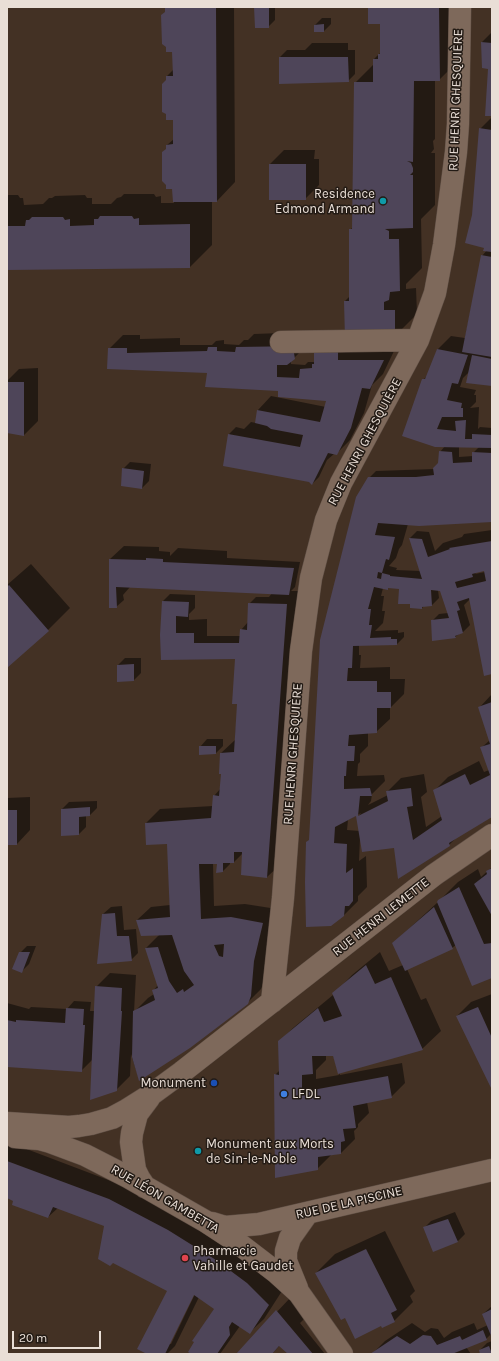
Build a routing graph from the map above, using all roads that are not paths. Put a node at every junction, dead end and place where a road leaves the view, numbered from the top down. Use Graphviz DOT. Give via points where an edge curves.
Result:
graph roads {
  1 [pos="460,7"];
  2 [pos="418,340"];
  3 [pos="281,342"];
  4 [pos="492,835"];
  5 [pos="272,1002"];
  6 [pos="152,1094"];
  7 [pos="7,1123"];
  8 [pos="7,1137"];
  9 [pos="492,1170"];
  10 [pos="146,1188"];
  11 [pos="307,1214"];
  12 [pos="205,1221"];
  13 [pos="298,1293"];
  14 [pos="342,1354"];
  1 -- 2 [label="street, RUE HENRI GHESQUIÈRE" via="458,124 451,193 435,293"];
  2 -- 3 [label="street"];
  2 -- 5 [label="street, RUE HENRI GHESQUIÈRE" via="340,483 326,520 311,578 301,651 283,898"];
  4 -- 5 [label="street, RUE HENRI LEMETTE" via="434,875"];
  5 -- 6 [label="street, RUE HENRI LEMETTE"];
  6 -- 7 [label="street" via="112,1118 90,1124 69,1127"];
  6 -- 10 [label="street" via="137,1114 132,1133 135,1170"];
  8 -- 10 [label="street, RUE LÉON GAMBETTA" via="39,1139 63,1146 100,1162"];
  9 -- 11 [label="street, RUE DE LA PISCINE"];
  10 -- 12 [label="street, RUE LÉON GAMBETTA"];
  11 -- 12 [label="street, RUE DE LA PISCINE" via="259,1224 225,1227"];
  11 -- 13 [label="street, RUE LÉON GAMBETTA" via="290,1238 286,1251 286,1261"];
  12 -- 13 [label="street, RUE LÉON GAMBETTA" via="257,1257"];
  13 -- 14 [label="street, RUE LÉON GAMBETTA"];
}
